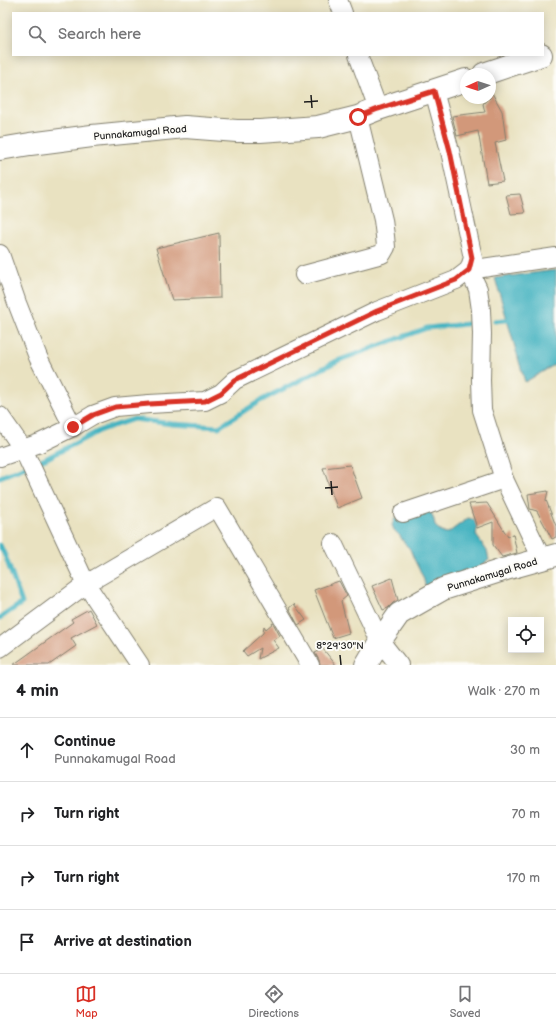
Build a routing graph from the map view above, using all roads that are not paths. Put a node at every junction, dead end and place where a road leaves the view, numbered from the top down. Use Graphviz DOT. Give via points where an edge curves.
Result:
graph roads {
  1 [pos="338,0"];
  2 [pos="343,12"];
  3 [pos="556,50"];
  4 [pos="544,54"];
  5 [pos="358,56"];
  6 [pos="539,56"];
  7 [pos="496,70"];
  8 [pos="460,82"];
  9 [pos="434,91"];
  10 [pos="378,109"];
  11 [pos="358,117"];
  12 [pos="0,149"];
  13 [pos="0,254"];
  14 [pos="556,257"];
  15 [pos="469,270"];
  16 [pos="304,275"];
  17 [pos="0,416"];
  18 [pos="73,427"];
  19 [pos="23,449"];
  20 [pos="0,457"];
  21 [pos="504,479"];
  22 [pos="403,513"];
  23 [pos="333,543"];
  24 [pos="552,556"];
  25 [pos="86,584"];
  26 [pos="380,641"];
  27 [pos="0,648"];
  28 [pos="140,665"];
  29 [pos="310,665"];
  30 [pos="366,665"];
  31 [pos="399,665"];
  1 -- 2 [label="street"];
  3 -- 4 [label="street"];
  5 -- 10 [label="street"];
  6 -- 7 [label="street"];
  8 -- 9 [label="street, Punnakamugal Road"];
  9 -- 10 [label="street, Punnakamugal Road"];
  9 -- 15 [label="street" via="450,151 472,258"];
  10 -- 11 [label="street, Punnakamugal Road"];
  11 -- 12 [label="street, Punnakamugal Road" via="318,126 260,131 184,127 154,129"];
  11 -- 16 [label="street" via="383,220 386,247 382,254"];
  13 -- 18 [label="street" via="38,357"];
  14 -- 15 [label="street"];
  15 -- 18 [label="street" via="456,280 377,311 235,380 221,393 205,401 115,407 93,415"];
  15 -- 21 [label="street" via="478,289 481,310 482,410"];
  17 -- 19 [label="street"];
  18 -- 19 [label="street"];
  19 -- 20 [label="street"];
  19 -- 25 [label="street"];
  21 -- 22 [label="street"];
  21 -- 24 [label="street"];
  23 -- 26 [label="street"];
  24 -- 26 [label="street, Punnakamugal Road" via="442,589 398,614"];
  25 -- 27 [label="street"];
  25 -- 28 [label="street"];
  25 -- 29 [label="street" via="217,507"];
  26 -- 30 [label="street, Punnakamugal Road"];
  26 -- 31 [label="street"];
}
